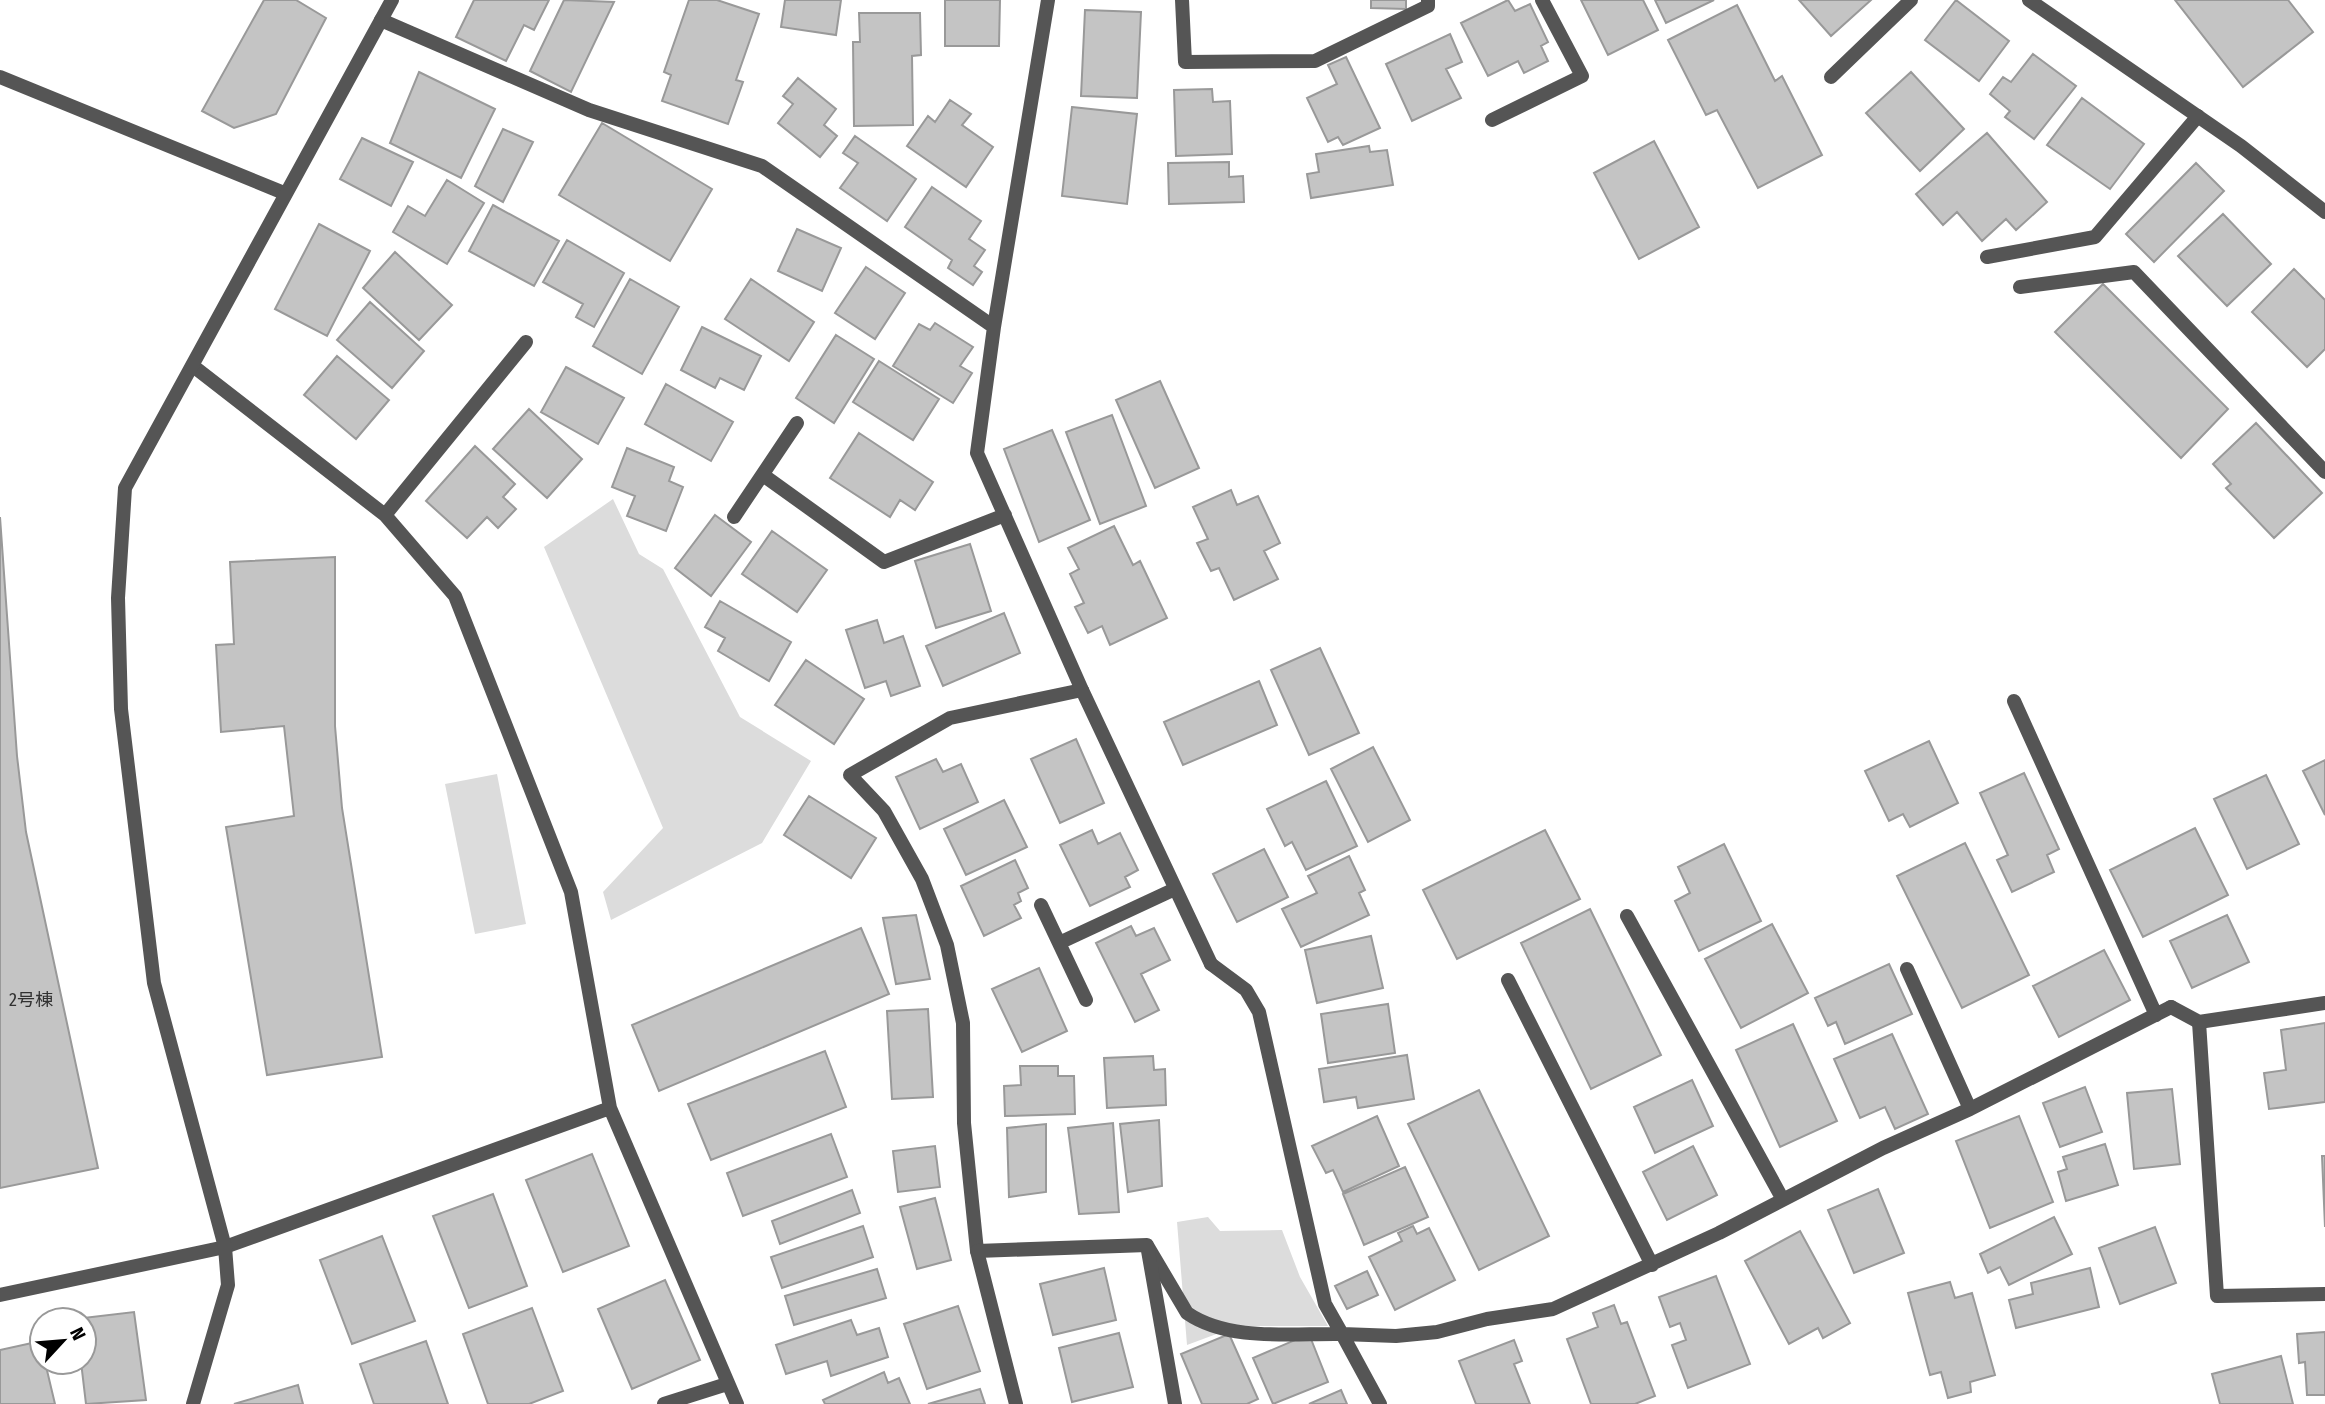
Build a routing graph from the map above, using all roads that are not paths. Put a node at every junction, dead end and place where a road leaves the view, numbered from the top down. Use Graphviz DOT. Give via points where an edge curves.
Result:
graph roads {
  1 [pos="392,0"];
  2 [pos="1048,0"];
  3 [pos="1182,0"];
  4 [pos="1428,0"];
  5 [pos="1542,0"];
  6 [pos="1911,0"];
  7 [pos="2029,0"];
  8 [pos="381,20"];
  9 [pos="0,77"];
  10 [pos="1831,77"];
  11 [pos="2198,116"];
  12 [pos="1492,120"];
  13 [pos="284,193"];
  14 [pos="2325,212"];
  15 [pos="1987,257"];
  16 [pos="2021,287"];
  17 [pos="994,327"];
  18 [pos="526,342"];
  19 [pos="193,366"];
  20 [pos="797,423"];
  21 [pos="2325,472"];
  22 [pos="763,475"];
  23 [pos="385,515"];
  24 [pos="1005,515"];
  25 [pos="734,517"];
  26 [pos="1082,690"];
  27 [pos="2014,701"];
  28 [pos="1175,889"];
  29 [pos="1041,905"];
  30 [pos="1627,916"];
  31 [pos="1059,943"];
  32 [pos="1907,968"];
  33 [pos="1508,980"];
  34 [pos="1086,1000"];
  35 [pos="2325,1003"];
  36 [pos="2156,1015"];
  37 [pos="2199,1022"];
  38 [pos="610,1108"];
  39 [pos="1970,1109"];
  40 [pos="1782,1198"];
  41 [pos="1147,1245"];
  42 [pos="225,1247"];
  43 [pos="977,1251"];
  44 [pos="1652,1265"];
  45 [pos="2325,1294"];
  46 [pos="0,1295"];
  47 [pos="1342,1334"];
  48 [pos="727,1384"];
  49 [pos="192,1404"];
  50 [pos="664,1404"];
  51 [pos="737,1404"];
  52 [pos="1016,1404"];
  53 [pos="1175,1404"];
  54 [pos="1380,1404"];
  1 -- 8 [label="street"];
  2 -- 17 [label="street"];
  3 -- 4 [label="street" via="1185,62 1315,61 1428,6"];
  5 -- 12 [label="street" via="1582,76"];
  6 -- 10 [label="street"];
  7 -- 11 [label="street"];
  8 -- 13 [label="street"];
  8 -- 17 [label="street" via="589,110 762,166"];
  9 -- 13 [label="street"];
  11 -- 14 [label="street"];
  11 -- 15 [label="street" via="2095,237"];
  13 -- 19 [label="street"];
  16 -- 21 [label="street" via="2134,272"];
  17 -- 24 [label="street" via="977,453"];
  18 -- 23 [label="street"];
  19 -- 23 [label="street"];
  19 -- 42 [label="street" via="125,488 118,598 121,709 153,983"];
  20 -- 22 [label="street"];
  22 -- 24 [label="street" via="884,562"];
  22 -- 25 [label="street"];
  23 -- 38 [label="street" via="456,596 571,892"];
  24 -- 26 [label="street"];
  26 -- 28 [label="street"];
  26 -- 43 [label="street" via="950,718 850,775 884,811 922,879 947,945 963,1023 964,1123"];
  27 -- 36 [label="street"];
  28 -- 31 [label="street"];
  28 -- 47 [label="street" via="1211,964 1246,990 1259,1012 1325,1304"];
  29 -- 31 [label="street"];
  30 -- 40 [label="street"];
  31 -- 34 [label="street"];
  32 -- 39 [label="street"];
  33 -- 44 [label="street"];
  35 -- 37 [label="street"];
  36 -- 37 [label="street" via="2171,1007"];
  36 -- 39 [label="street"];
  37 -- 45 [label="street" via="2217,1296"];
  38 -- 42 [label="street"];
  38 -- 48 [label="street"];
  39 -- 40 [label="street"];
  40 -- 44 [label="street"];
  41 -- 43 [label="street"];
  41 -- 47 [label="street" via="1187,1313 1197,1319 1224,1330"];
  41 -- 53 [label="street"];
  42 -- 46 [label="street"];
  42 -- 49 [label="street" via="228,1285"];
  43 -- 52 [label="street"];
  44 -- 47 [label="street" via="1553,1309 1437,1332"];
  47 -- 54 [label="street"];
  48 -- 50 [label="street"];
  48 -- 51 [label="street"];
}
